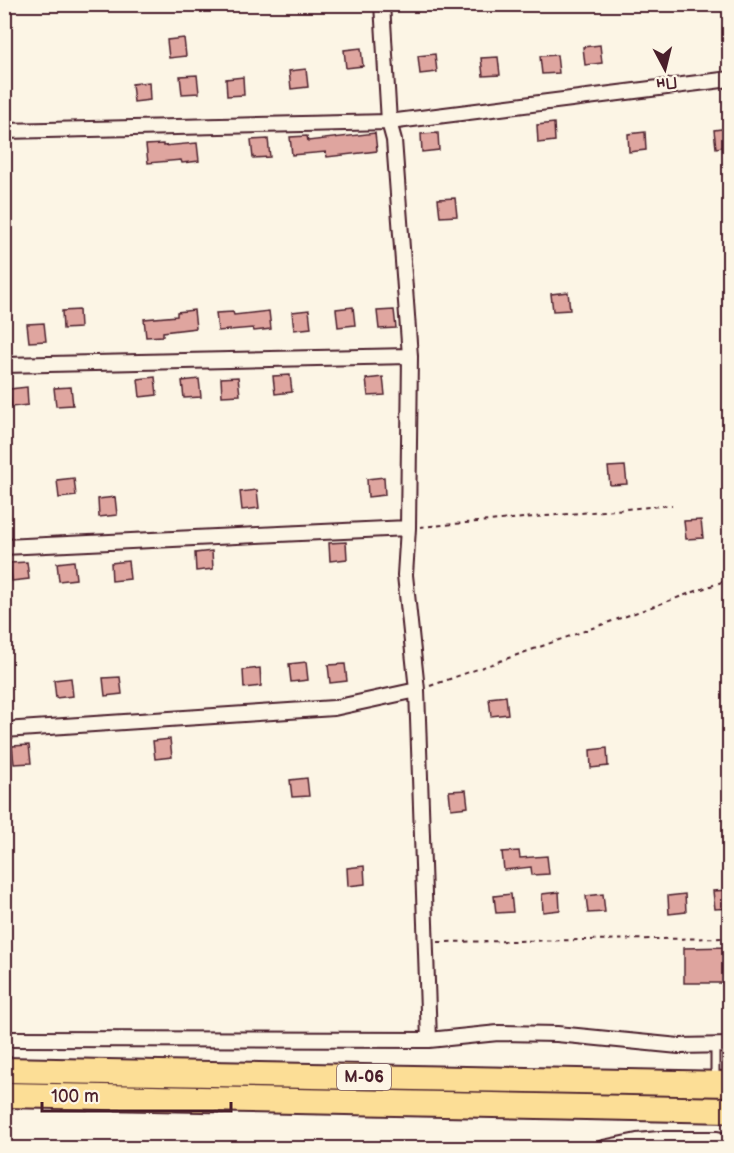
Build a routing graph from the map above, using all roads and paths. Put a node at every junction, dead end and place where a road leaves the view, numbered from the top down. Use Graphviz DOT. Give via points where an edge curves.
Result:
graph roads {
  1 [pos="382,4"];
  2 [pos="729,80"];
  3 [pos="389,122"];
  4 [pos="4,131"];
  5 [pos="410,356"];
  6 [pos="4,365"];
  7 [pos="672,505"];
  8 [pos="408,528"];
  9 [pos="4,548"];
  10 [pos="729,579"];
  11 [pos="417,690"];
  12 [pos="4,730"];
  13 [pos="729,938"];
  14 [pos="425,943"];
  15 [pos="4,1039"];
  16 [pos="429,1040"];
  17 [pos="715,1045"];
  18 [pos="729,1045"];
  19 [pos="4,1070"];
  20 [pos="722,1084"];
  21 [pos="4,1095"];
  22 [pos="729,1110"];
  23 [pos="729,1142"];
  24 [pos="603,1149"];
  1 -- 3 [label="street"];
  2 -- 3 [label="street"];
  3 -- 4 [label="street"];
  3 -- 5 [label="street" via="394,140"];
  5 -- 6 [label="street"];
  5 -- 8 [label="street"];
  7 -- 8 [label="path"];
  8 -- 9 [label="street"];
  8 -- 11 [label="street" via="405,575"];
  10 -- 11 [label="path"];
  11 -- 12 [label="street" via="334,708"];
  11 -- 14 [label="street"];
  13 -- 14 [label="path"];
  14 -- 16 [label="street"];
  15 -- 16 [label="street"];
  16 -- 17 [label="street" via="498,1033 557,1034 679,1046"];
  17 -- 18 [label="street"];
  17 -- 20 [label="lane"];
  19 -- 20 [label="highway, М-06"];
  21 -- 22 [label="highway, М-06"];
  23 -- 24 [label="street" via="659,1139"];
}
